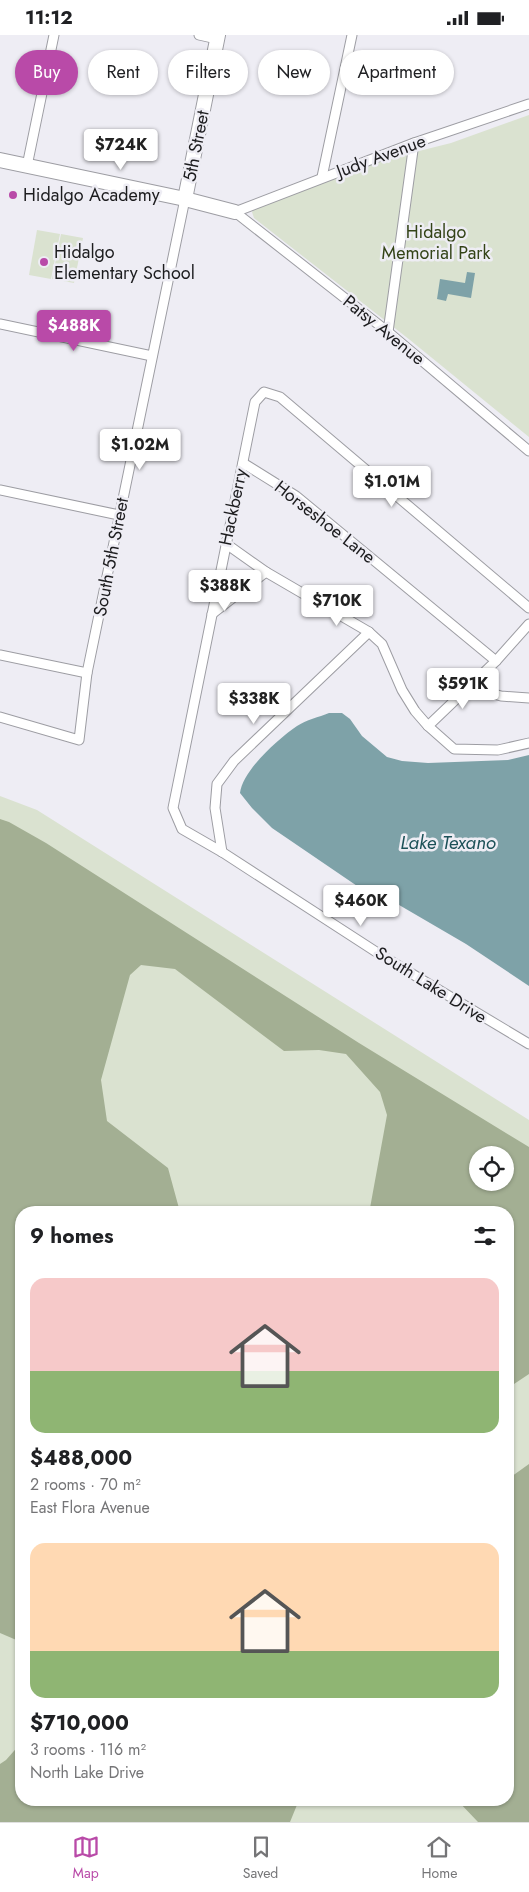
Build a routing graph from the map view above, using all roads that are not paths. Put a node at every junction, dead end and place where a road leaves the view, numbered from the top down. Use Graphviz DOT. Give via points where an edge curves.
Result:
graph roads {
  1 [pos="54,35"];
  2 [pos="199,35"];
  3 [pos="352,35"];
  4 [pos="218,37"];
  5 [pos="529,103"];
  6 [pos="414,143"];
  7 [pos="0,160"];
  8 [pos="27,165"];
  9 [pos="322,177"];
  10 [pos="185,199"];
  11 [pos="235,212"];
  12 [pos="0,324"];
  13 [pos="388,332"];
  14 [pos="152,356"];
  15 [pos="529,451"];
  16 [pos="243,463"];
  17 [pos="0,490"];
  18 [pos="119,515"];
  19 [pos="225,543"];
  20 [pos="266,572"];
  21 [pos="529,608"];
  22 [pos="212,614"];
  23 [pos="529,624"];
  24 [pos="370,632"];
  25 [pos="0,655"];
  26 [pos="496,661"];
  27 [pos="87,673"];
  28 [pos="469,687"];
  29 [pos="529,698"];
  30 [pos="0,717"];
  31 [pos="428,726"];
  32 [pos="529,743"];
  33 [pos="182,829"];
  34 [pos="222,852"];
  35 [pos="529,1045"];
  1 -- 8 [label="street"];
  2 -- 4 [label="street"];
  3 -- 9 [label="street"];
  4 -- 10 [label="street, 5th Street"];
  5 -- 6 [label="street, Judy Avenue"];
  6 -- 9 [label="street, Judy Avenue"];
  6 -- 13 [label="street"];
  7 -- 8 [label="street"];
  8 -- 10 [label="street"];
  9 -- 11 [label="street, Judy Avenue"];
  10 -- 11 [label="street"];
  10 -- 14 [label="street, South 5th Street"];
  11 -- 13 [label="street, Patsy Avenue"];
  12 -- 14 [label="street"];
  13 -- 15 [label="street, Patsy Avenue"];
  14 -- 18 [label="street, South 5th Street"];
  16 -- 19 [label="street, Hackberry"];
  16 -- 21 [label="street, Hackberry" via="254,402 264,392 280,397"];
  16 -- 26 [label="street, Horseshoe Lane" via="296,496"];
  17 -- 18 [label="street"];
  18 -- 27 [label="street, South 5th Street"];
  19 -- 20 [label="street"];
  19 -- 22 [label="street, Hackberry"];
  20 -- 22 [label="street"];
  20 -- 24 [label="street"];
  22 -- 33 [label="street, Hackberry" via="173,808"];
  23 -- 26 [label="street"];
  24 -- 31 [label="street" via="382,644 414,711"];
  24 -- 34 [label="street" via="234,761 217,784 215,808"];
  25 -- 27 [label="street"];
  26 -- 28 [label="street"];
  27 -- 30 [label="street, South 5th Street" via="79,740"];
  28 -- 29 [label="street" via="501,696"];
  28 -- 31 [label="street"];
  31 -- 32 [label="street" via="454,749 498,750"];
  33 -- 34 [label="street, South Lake Drive"];
  34 -- 35 [label="street, South Lake Drive" via="384,957"];
}
